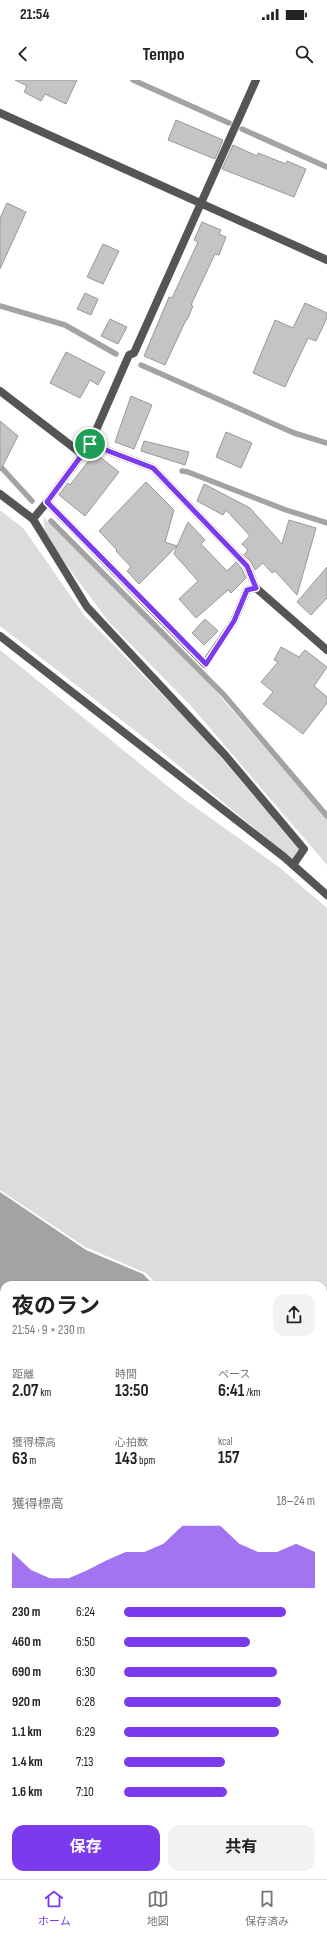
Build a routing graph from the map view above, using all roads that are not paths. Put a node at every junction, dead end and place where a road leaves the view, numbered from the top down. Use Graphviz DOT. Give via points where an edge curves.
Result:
graph roads {
  1 [pos="256,80"];
  2 [pos="0,113"];
  3 [pos="202,204"];
  4 [pos="327,260"];
  5 [pos="0,391"];
  6 [pos="90,444"];
  7 [pos="82,454"];
  8 [pos="0,494"];
  9 [pos="47,502"];
  10 [pos="33,519"];
  11 [pos="256,588"];
  12 [pos="0,636"];
  13 [pos="327,650"];
  14 [pos="293,865"];
  15 [pos="327,895"];
  1 -- 3 [label="street"];
  2 -- 3 [label="street"];
  3 -- 4 [label="street"];
  3 -- 6 [label="street" via="134,353 129,355"];
  5 -- 7 [label="street"];
  6 -- 7 [label="street"];
  6 -- 11 [label="street" via="153,468 247,566"];
  7 -- 9 [label="street"];
  8 -- 10 [label="street"];
  9 -- 10 [label="street"];
  9 -- 11 [label="street" via="206,664 234,621 247,590"];
  10 -- 14 [label="street" via="87,607 220,749 304,850"];
  11 -- 13 [label="street"];
  12 -- 14 [label="street"];
  14 -- 15 [label="street"];
}
